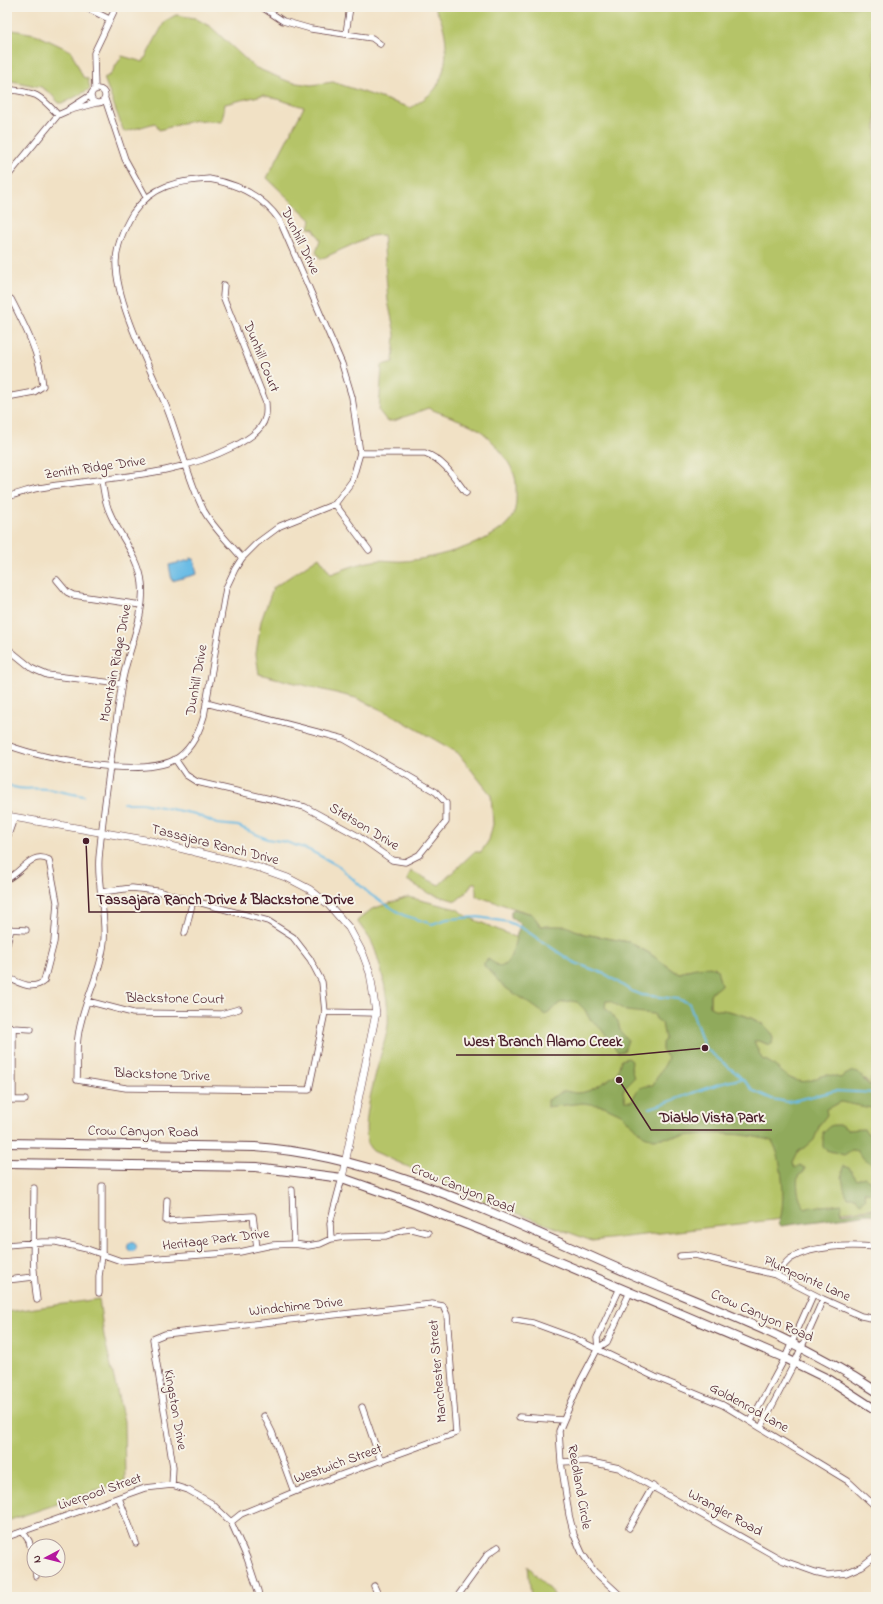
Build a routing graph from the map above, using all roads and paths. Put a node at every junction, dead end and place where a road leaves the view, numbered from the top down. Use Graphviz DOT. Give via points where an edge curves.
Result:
graph roads {
  1 [pos="85,7"];
  2 [pos="116,7"];
  3 [pos="262,7"];
  4 [pos="350,7"];
  5 [pos="109,19"];
  6 [pos="346,33"];
  7 [pos="380,44"];
  8 [pos="95,69"];
  9 [pos="7,89"];
  10 [pos="102,90"];
  11 [pos="93,92"];
  12 [pos="105,99"];
  13 [pos="98,103"];
  14 [pos="67,111"];
  15 [pos="58,115"];
  16 [pos="116,131"];
  17 [pos="7,177"];
  18 [pos="146,197"];
  19 [pos="224,285"];
  20 [pos="7,300"];
  21 [pos="7,397"];
  22 [pos="360,452"];
  23 [pos="187,466"];
  24 [pos="102,480"];
  25 [pos="466,493"];
  26 [pos="7,497"];
  27 [pos="335,504"];
  28 [pos="369,550"];
  29 [pos="242,558"];
  30 [pos="57,580"];
  31 [pos="141,605"];
  32 [pos="7,648"];
  33 [pos="121,684"];
  34 [pos="206,703"];
  35 [pos="7,745"];
  36 [pos="175,759"];
  37 [pos="110,767"];
  38 [pos="10,817"];
  39 [pos="102,833"];
  40 [pos="7,838"];
  41 [pos="7,879"];
  42 [pos="102,892"];
  43 [pos="193,900"];
  44 [pos="9,929"];
  45 [pos="26,930"];
  46 [pos="185,933"];
  47 [pos="7,944"];
  48 [pos="7,977"];
  49 [pos="87,1001"];
  50 [pos="240,1009"];
  51 [pos="325,1012"];
  52 [pos="376,1014"];
  53 [pos="7,1025"];
  54 [pos="13,1028"];
  55 [pos="31,1029"];
  56 [pos="10,1100"];
  57 [pos="25,1100"];
  58 [pos="7,1143"];
  59 [pos="346,1161"];
  60 [pos="7,1163"];
  61 [pos="342,1178"];
  62 [pos="102,1186"];
  63 [pos="34,1188"];
  64 [pos="292,1190"];
  65 [pos="167,1200"];
  66 [pos="428,1233"];
  67 [pos="331,1239"];
  68 [pos="32,1242"];
  69 [pos="294,1244"];
  70 [pos="7,1245"];
  71 [pos="876,1247"];
  72 [pos="257,1248"];
  73 [pos="102,1256"];
  74 [pos="680,1256"];
  75 [pos="776,1275"];
  76 [pos="34,1277"];
  77 [pos="7,1280"];
  78 [pos="620,1288"];
  79 [pos="630,1292"];
  80 [pos="99,1293"];
  81 [pos="813,1295"];
  82 [pos="38,1300"];
  83 [pos="823,1300"];
  84 [pos="443,1306"];
  85 [pos="876,1319"];
  86 [pos="515,1320"];
  87 [pos="153,1339"];
  88 [pos="792,1343"];
  89 [pos="598,1348"];
  90 [pos="802,1348"];
  91 [pos="785,1358"];
  92 [pos="795,1362"];
  93 [pos="876,1391"];
  94 [pos="362,1407"];
  95 [pos="876,1410"];
  96 [pos="264,1416"];
  97 [pos="519,1417"];
  98 [pos="563,1420"];
  99 [pos="751,1421"];
  100 [pos="761,1427"];
  101 [pos="456,1434"];
  102 [pos="380,1462"];
  103 [pos="561,1462"];
  104 [pos="172,1485"];
  105 [pos="653,1486"];
  106 [pos="294,1492"];
  107 [pos="119,1498"];
  108 [pos="876,1507"];
  109 [pos="231,1522"];
  110 [pos="630,1528"];
  111 [pos="23,1532"];
  112 [pos="7,1537"];
  113 [pos="27,1538"];
  114 [pos="136,1543"];
  115 [pos="498,1547"];
  116 [pos="876,1555"];
  117 [pos="374,1586"];
  118 [pos="258,1597"];
  119 [pos="380,1597"];
  120 [pos="457,1597"];
  121 [pos="622,1597"];
  1 -- 5 [label="street"];
  2 -- 5 [label="street"];
  3 -- 6 [label="street" via="283,21 312,29"];
  4 -- 6 [label="street"];
  5 -- 8 [label="street" via="94,53"];
  6 -- 7 [label="street" via="372,38"];
  8 -- 10 [label="street"];
  8 -- 11 [label="street"];
  9 -- 15 [label="street" via="41,97"];
  10 -- 11 [label="street"];
  10 -- 12 [label="street"];
  11 -- 13 [label="street" via="93,101"];
  11 -- 14 [label="street"];
  12 -- 13 [label="street"];
  12 -- 16 [label="street"];
  13 -- 14 [label="street"];
  13 -- 16 [label="street"];
  14 -- 15 [label="street"];
  15 -- 17 [label="street"];
  16 -- 18 [label="street" via="125,159"];
  18 -- 22 [label="street, Dunhill Drive" via="172,183 209,179 247,190 273,210 292,245 342,364 352,397"];
  18 -- 23 [label="street, Dunhill Drive" via="126,224 118,244 118,284 177,431"];
  19 -- 23 [label="street, Dunhill Court" via="223,296 266,403 266,418 246,440"];
  20 -- 21 [label="street" via="11,299 30,337 42,372 43,386 34,392"];
  22 -- 25 [label="street" via="425,453 435,457 448,469"];
  22 -- 27 [label="street, Dunhill Drive" via="352,481"];
  23 -- 24 [label="street, Zenith Ridge Drive" via="140,476"];
  23 -- 29 [label="street, Dunhill Drive" via="204,510 214,526"];
  24 -- 26 [label="street, Zenith Ridge Drive" via="39,488"];
  24 -- 31 [label="street, Mountain Ridge Drive" via="106,502 138,566 142,584"];
  27 -- 28 [label="street"];
  27 -- 29 [label="street, Dunhill Drive" via="280,526"];
  29 -- 34 [label="street, Dunhill Drive" via="226,588"];
  30 -- 31 [label="street" via="67,592 74,595"];
  31 -- 33 [label="street, Mountain Ridge Drive" via="138,626"];
  32 -- 33 [label="street" via="33,669 47,674"];
  33 -- 37 [label="street, Mountain Ridge Drive"];
  34 -- 36 [label="street, Dunhill Drive" via="199,732 184,752"];
  34 -- 36 [label="street, Stetson Drive" via="344,739 436,792 446,803 446,822 419,855 405,862 392,860 358,836 305,807 197,782 186,775"];
  35 -- 37 [label="street, Dunhill Drive" via="28,753"];
  36 -- 37 [label="street, Dunhill Drive" via="156,767"];
  37 -- 39 [label="street, Mountain Ridge Drive"];
  38 -- 39 [label="street, Tassajara Ranch Drive"];
  38 -- 40 [label="street"];
  39 -- 42 [label="street, Blackstone Drive" via="99,860"];
  39 -- 52 [label="street, Tassajara Ranch Drive" via="151,841 260,868 309,889 328,904 349,928 370,973"];
  41 -- 48 [label="street" via="35,858 49,860 57,902 54,942 44,981 40,985 30,986 19,984"];
  42 -- 43 [label="street, Blackstone Drive" via="132,888 157,890"];
  42 -- 49 [label="street, Blackstone Drive" via="104,943 97,974"];
  43 -- 46 [label="street"];
  43 -- 51 [label="street, Blackstone Drive" via="268,921 293,937 310,958 322,982"];
  44 -- 45 [label="street"];
  44 -- 47 [label="street"];
  49 -- 50 [label="street, Blackstone Court" via="133,1013 221,1014"];
  49 -- 51 [label="street, Blackstone Drive" via="78,1036 78,1080 126,1088 309,1090"];
  51 -- 52 [label="street"];
  52 -- 59 [label="street, Tassajara Ranch Drive"];
  53 -- 54 [label="street"];
  54 -- 55 [label="street"];
  54 -- 56 [label="street"];
  56 -- 57 [label="street"];
  58 -- 59 [label="main road, Crow Canyon Road" via="255,1147 286,1149"];
  59 -- 61 [label="street, Tassajara Ranch Drive"];
  59 -- 88 [label="main road, Crow Canyon Road" via="433,1190"];
  60 -- 61 [label="main road, Crow Canyon Road" via="256,1167"];
  61 -- 67 [label="street" via="330,1223"];
  61 -- 78 [label="main road, Crow Canyon Road" via="432,1210"];
  62 -- 73 [label="street"];
  63 -- 68 [label="street"];
  64 -- 69 [label="street"];
  65 -- 72 [label="street" via="166,1221 253,1216"];
  66 -- 67 [label="street, Heritage Park Drive" via="412,1229 386,1236"];
  67 -- 69 [label="street, Heritage Park Drive" via="308,1246"];
  68 -- 70 [label="street, Heritage Park Drive"];
  68 -- 73 [label="street, Heritage Park Drive" via="56,1242 87,1249"];
  68 -- 76 [label="street"];
  69 -- 72 [label="street, Heritage Park Drive"];
  71 -- 75 [label="street" via="833,1247 797,1255 788,1260"];
  72 -- 73 [label="street, Heritage Park Drive" via="240,1252 128,1261"];
  73 -- 80 [label="street"];
  74 -- 75 [label="street, Plumpointe Lane" via="694,1255"];
  75 -- 81 [label="street, Plumpointe Lane"];
  76 -- 77 [label="street"];
  76 -- 82 [label="street"];
  78 -- 79 [label="main road, Crow Canyon Road"];
  78 -- 89 [label="street, Reedland Circle" via="597,1338"];
  79 -- 89 [label="street, Reedland Circle" via="607,1342"];
  79 -- 91 [label="main road, Crow Canyon Road"];
  81 -- 83 [label="street, Plumpointe Lane"];
  81 -- 88 [label="street"];
  83 -- 85 [label="street, Plumpointe Lane" via="861,1316"];
  83 -- 90 [label="street"];
  84 -- 87 [label="street, Windchime Drive" via="432,1304 165,1334"];
  84 -- 101 [label="street, Manchester Street" via="447,1315"];
  86 -- 89 [label="street, Goldenrod Lane" via="533,1323"];
  87 -- 104 [label="street, Kingston Drive" via="173,1467"];
  88 -- 90 [label="main road, Crow Canyon Road"];
  88 -- 91 [label="street"];
  89 -- 98 [label="street, Reedland Circle"];
  89 -- 99 [label="street, Goldenrod Lane" via="656,1377 723,1405"];
  90 -- 92 [label="street"];
  90 -- 93 [label="main road, Crow Canyon Road" via="848,1372"];
  91 -- 92 [label="main road, Crow Canyon Road"];
  91 -- 99 [label="street"];
  92 -- 95 [label="main road, Crow Canyon Road" via="830,1380"];
  92 -- 100 [label="street"];
  94 -- 102 [label="street"];
  96 -- 106 [label="street"];
  97 -- 98 [label="street"];
  98 -- 103 [label="street, Reedland Circle" via="559,1431"];
  99 -- 100 [label="street, Goldenrod Lane"];
  100 -- 108 [label="street, Goldenrod Lane" via="848,1481"];
  101 -- 102 [label="street, Westwich Street"];
  102 -- 106 [label="street, Westwich Street"];
  103 -- 105 [label="street, Wrangler Road" via="608,1465"];
  103 -- 121 [label="street, Reedland Circle" via="569,1514 582,1554 594,1571"];
  104 -- 107 [label="street, Liverpool Street" via="145,1488"];
  104 -- 109 [label="street, Liverpool Street" via="188,1490 211,1503"];
  105 -- 110 [label="street"];
  105 -- 116 [label="street, Wrangler Road" via="784,1561 814,1572 846,1573 862,1566"];
  106 -- 109 [label="street, Westwich Street" via="241,1514"];
  107 -- 111 [label="street, Liverpool Street"];
  107 -- 114 [label="street"];
  109 -- 118 [label="street, Liverpool Street" via="247,1558"];
  111 -- 112 [label="street, Liverpool Street"];
  111 -- 113 [label="street"];
  115 -- 120 [label="street" via="488,1554"];
  117 -- 119 [label="street"];
}
